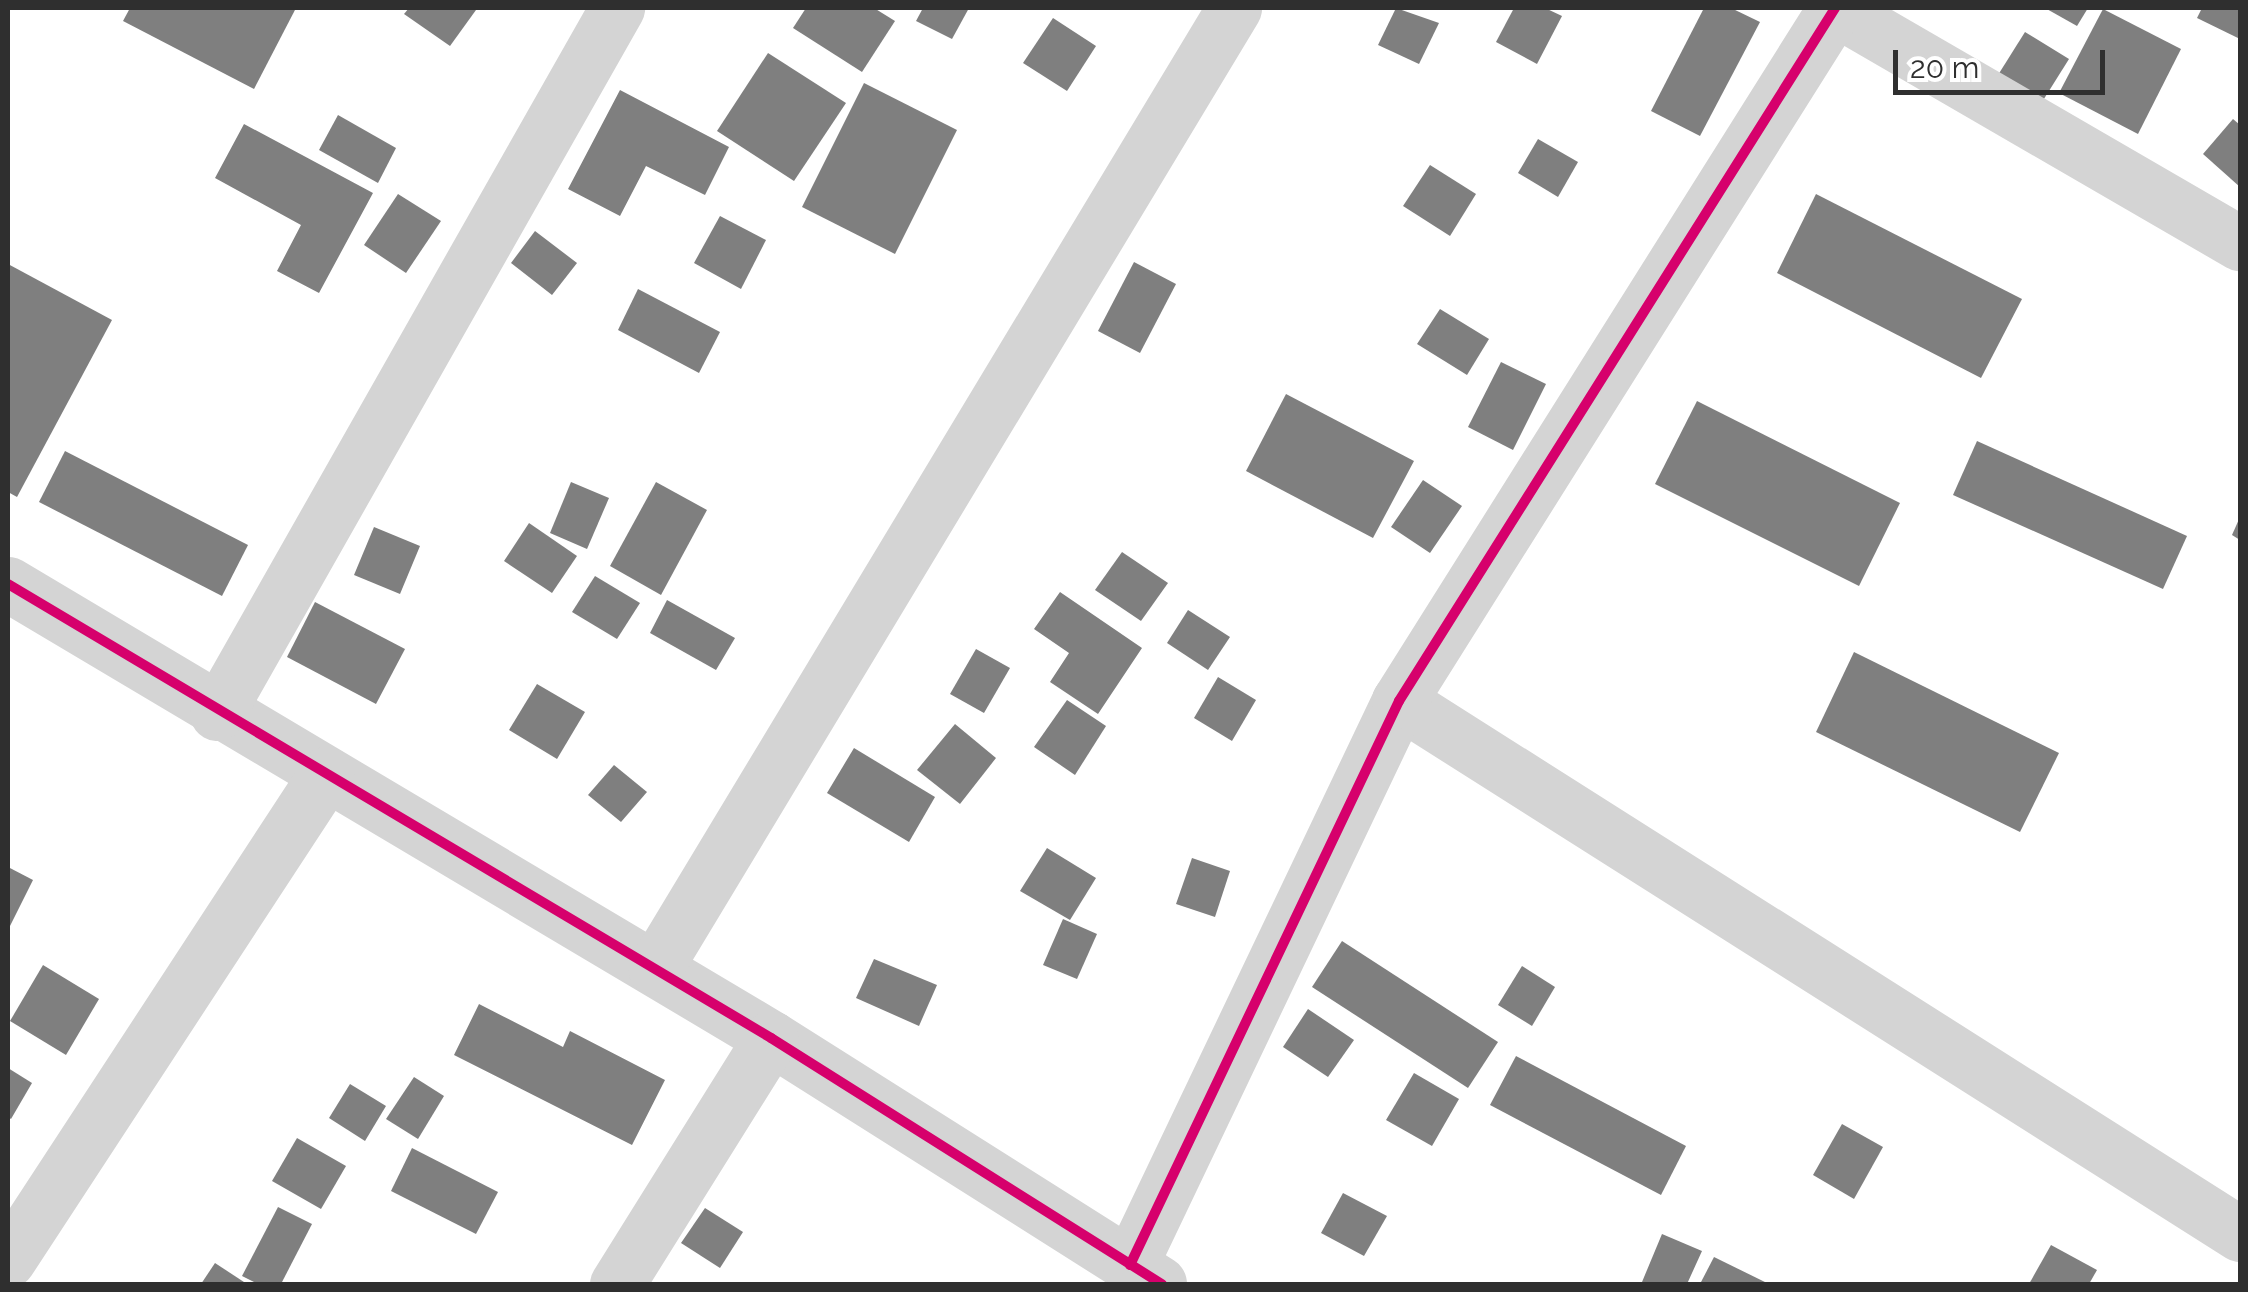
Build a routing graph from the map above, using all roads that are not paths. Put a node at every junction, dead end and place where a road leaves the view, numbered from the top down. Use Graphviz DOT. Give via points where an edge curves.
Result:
graph roads {
  1 [pos="616,8"];
  2 [pos="1234,8"];
  3 [pos="1834,8"];
  4 [pos="2240,243"];
  5 [pos="8,584"];
  6 [pos="1399,700"];
  7 [pos="218,714"];
  8 [pos="326,774"];
  9 [pos="656,968"];
  10 [pos="771,1038"];
  11 [pos="2240,1234"];
  12 [pos="8,1260"];
  13 [pos="1146,1274"];
  14 [pos="617,1284"];
  1 -- 7 [label="street"];
  2 -- 9 [label="street"];
  3 -- 4 [label="street"];
  3 -- 6 [label="street"];
  5 -- 7 [label="street"];
  6 -- 11 [label="street"];
  6 -- 13 [label="street"];
  7 -- 8 [label="street"];
  8 -- 9 [label="street"];
  8 -- 12 [label="street"];
  9 -- 10 [label="street"];
  10 -- 13 [label="street"];
  10 -- 14 [label="street"];
}
